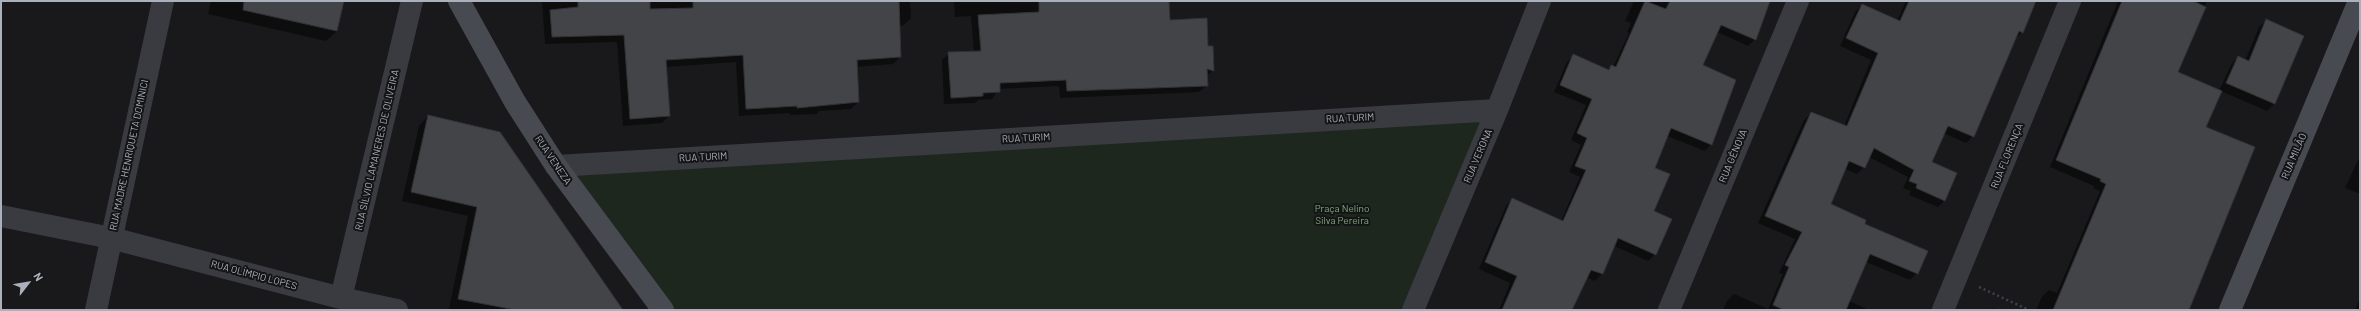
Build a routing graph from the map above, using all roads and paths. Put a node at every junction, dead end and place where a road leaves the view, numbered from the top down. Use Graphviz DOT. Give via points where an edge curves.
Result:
graph roads {
  1 [pos="163,1"];
  2 [pos="412,1"];
  3 [pos="459,1"];
  4 [pos="1540,1"];
  5 [pos="1798,1"];
  6 [pos="2070,1"];
  7 [pos="2359,1"];
  8 [pos="1497,110"];
  9 [pos="556,166"];
  10 [pos="1,216"];
  11 [pos="111,238"];
  12 [pos="1957,277"];
  13 [pos="341,298"];
  14 [pos="96,310"];
  15 [pos="397,310"];
  16 [pos="663,310"];
  17 [pos="1413,310"];
  18 [pos="1669,310"];
  19 [pos="1943,310"];
  20 [pos="2028,310"];
  21 [pos="2230,310"];
  1 -- 11 [label="street, RUA MADRE HENRIQUETA DOMINICI"];
  2 -- 13 [label="street, RUA SÍLVIO LAMANERES DE OLIVEIRA"];
  3 -- 9 [label="street, RUA VENEZA" via="515,102"];
  4 -- 8 [label="street, RUA VERONA"];
  5 -- 18 [label="street, RUA GÊNOVA"];
  6 -- 12 [label="street, RUA FLORENÇA"];
  7 -- 21 [label="street, RUA MILÃO"];
  8 -- 9 [label="street, RUA TURIM"];
  8 -- 17 [label="street, RUA VERONA"];
  9 -- 16 [label="street, RUA VENEZA"];
  10 -- 11 [label="street, RUA OLÍMPIO LOPES"];
  11 -- 13 [label="street, RUA OLÍMPIO LOPES"];
  11 -- 14 [label="street, RUA MADRE HENRIQUETA DOMINICI"];
  12 -- 19 [label="street, RUA FLORENÇA"];
  12 -- 20 [label="path"];
  13 -- 15 [label="street, RUA OLÍMPIO LOPES"];
}
